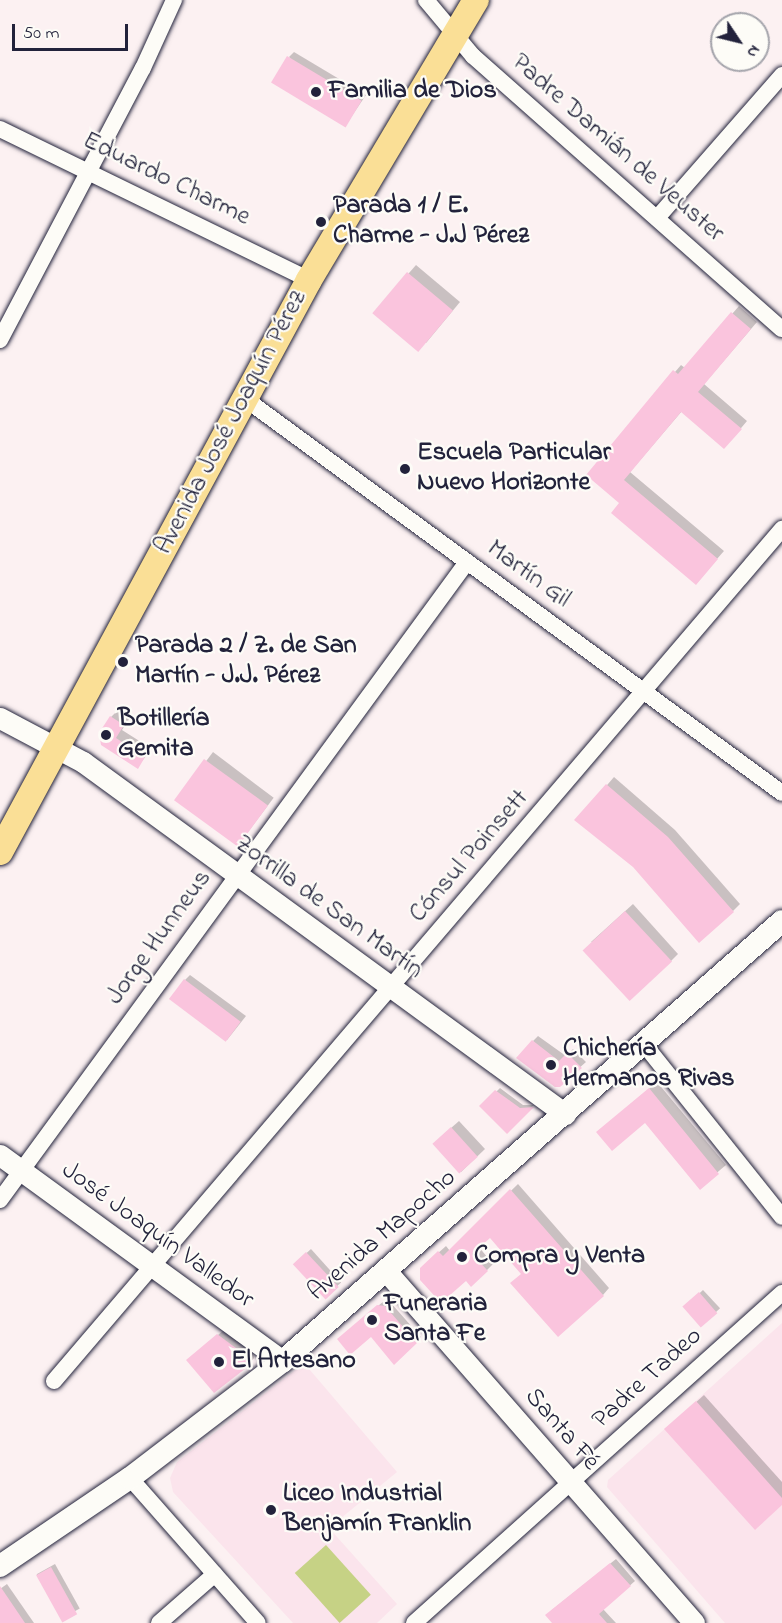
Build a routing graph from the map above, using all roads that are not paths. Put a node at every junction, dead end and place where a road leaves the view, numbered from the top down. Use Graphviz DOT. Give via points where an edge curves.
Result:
graph roads {
  1 [pos="174,0"];
  2 [pos="426,0"];
  3 [pos="476,0"];
  4 [pos="455,33"];
  5 [pos="782,75"];
  6 [pos="0,129"];
  7 [pos="89,171"];
  8 [pos="657,218"];
  9 [pos="309,280"];
  10 [pos="782,329"];
  11 [pos="0,340"];
  12 [pos="244,398"];
  13 [pos="782,529"];
  14 [pos="467,562"];
  15 [pos="644,692"];
  16 [pos="0,718"];
  17 [pos="58,747"];
  18 [pos="782,793"];
  19 [pos="0,852"];
  20 [pos="238,875"];
  21 [pos="782,921"];
  22 [pos="392,987"];
  23 [pos="644,1044"];
  24 [pos="565,1114"];
  25 [pos="0,1155"];
  26 [pos="21,1170"];
  27 [pos="0,1200"];
  28 [pos="782,1217"];
  29 [pos="152,1265"];
  30 [pos="387,1272"];
  31 [pos="782,1293"];
  32 [pos="283,1361"];
  33 [pos="54,1381"];
  34 [pos="130,1478"];
  35 [pos="571,1483"];
  36 [pos="0,1566"];
  37 [pos="215,1574"];
  38 [pos="159,1623"];
  39 [pos="258,1623"];
  40 [pos="414,1623"];
  41 [pos="694,1623"];
  1 -- 7 [label="street"];
  2 -- 4 [label="street, Padre Damián de Veuster"];
  3 -- 4 [label="main road, Avenida José Joaquín Pérez"];
  4 -- 8 [label="street, Padre Damián de Veuster" via="473,56"];
  4 -- 9 [label="main road, Avenida José Joaquín Pérez"];
  5 -- 8 [label="street"];
  6 -- 7 [label="street, Eduardo Charme"];
  7 -- 9 [label="street, Eduardo Charme"];
  7 -- 11 [label="street"];
  8 -- 10 [label="street, Padre Damián de Veuster"];
  9 -- 12 [label="main road, Avenida José Joaquín Pérez"];
  12 -- 14 [label="street, Martín Gil"];
  12 -- 17 [label="main road, Avenida José Joaquín Pérez"];
  13 -- 15 [label="street, Cónsul Poinsett"];
  14 -- 15 [label="street, Martín Gil"];
  14 -- 20 [label="street, Jorge Hunneus"];
  15 -- 18 [label="street, Martín Gil"];
  15 -- 22 [label="street, Cónsul Poinsett"];
  16 -- 17 [label="street, Zorrilla de San Martín"];
  17 -- 19 [label="main road, Avenida José Joaquín Pérez"];
  17 -- 20 [label="street, Zorrilla de San Martín"];
  20 -- 22 [label="street, Zorrilla de San Martín"];
  20 -- 26 [label="street, Jorge Hunneus"];
  21 -- 23 [label="main road, Avenida Mapocho"];
  22 -- 24 [label="street, Zorrilla de San Martín"];
  22 -- 29 [label="street, Cónsul Poinsett"];
  23 -- 24 [label="main road, Avenida Mapocho"];
  23 -- 28 [label="street"];
  24 -- 30 [label="main road, Avenida Mapocho"];
  25 -- 26 [label="street, José Joaquín Valledor"];
  26 -- 27 [label="street, Jorge Hunneus"];
  26 -- 29 [label="street, José Joaquín Valledor"];
  29 -- 32 [label="street, José Joaquín Valledor"];
  29 -- 33 [label="street, Cónsul Poinsett"];
  30 -- 32 [label="main road, Avenida Mapocho"];
  30 -- 35 [label="street, Santa Fé"];
  31 -- 35 [label="street, Padre Tadeo"];
  32 -- 34 [label="main road, Avenida Mapocho"];
  34 -- 36 [label="main road, Avenida Mapocho"];
  34 -- 37 [label="street"];
  35 -- 40 [label="street, Padre Tadeo"];
  35 -- 41 [label="street, Santa Fé"];
  37 -- 38 [label="street"];
  37 -- 39 [label="street"];
}
